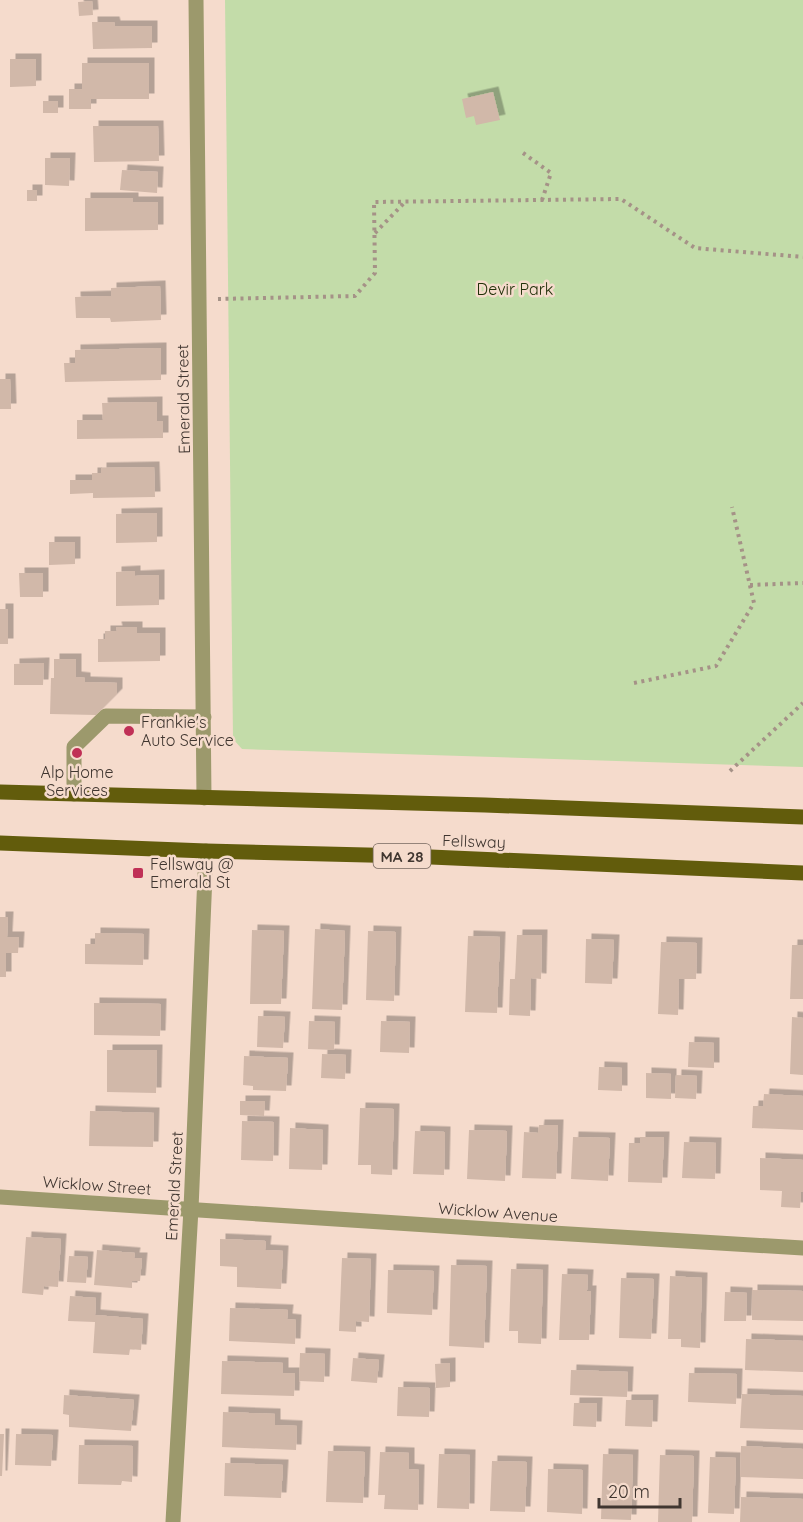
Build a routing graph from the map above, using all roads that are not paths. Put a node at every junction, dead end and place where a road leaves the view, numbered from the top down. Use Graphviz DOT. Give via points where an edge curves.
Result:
graph roads {
  1 [pos="196,0"];
  2 [pos="204,717"];
  3 [pos="0,792"];
  4 [pos="74,794"];
  5 [pos="204,798"];
  6 [pos="803,817"];
  7 [pos="0,843"];
  8 [pos="207,850"];
  9 [pos="803,873"];
  10 [pos="0,1197"];
  11 [pos="191,1209"];
  12 [pos="803,1248"];
  13 [pos="173,1522"];
  1 -- 2 [label="street, Emerald Street"];
  2 -- 4 [label="street" via="106,716 74,747"];
  2 -- 5 [label="street, Emerald Street"];
  3 -- 4 [label="main road"];
  4 -- 5 [label="main road"];
  5 -- 6 [label="main road"];
  7 -- 8 [label="main road, Fellsway / MA 28"];
  8 -- 9 [label="main road, Fellsway / MA 28"];
  8 -- 11 [label="street, Emerald Street"];
  10 -- 11 [label="street, Wicklow Street"];
  11 -- 12 [label="street, Wicklow Avenue"];
  11 -- 13 [label="street, Emerald Street"];
}
